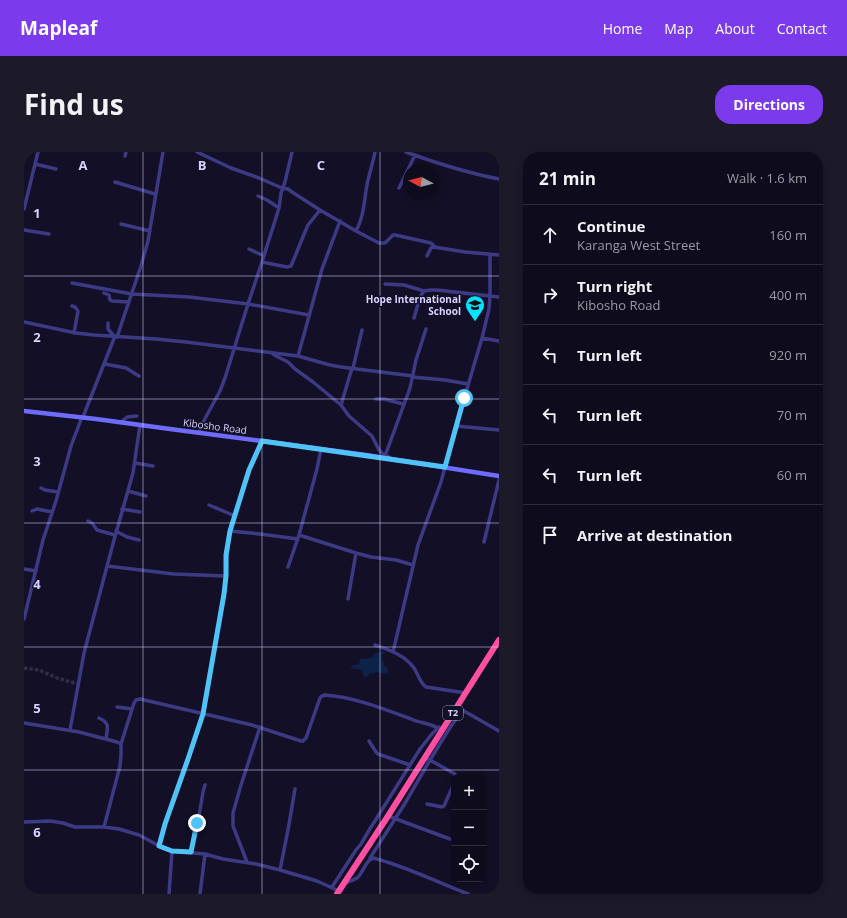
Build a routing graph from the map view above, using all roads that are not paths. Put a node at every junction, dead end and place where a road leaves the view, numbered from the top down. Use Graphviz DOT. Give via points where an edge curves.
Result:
graph roads {
  1 [pos="38,152"];
  2 [pos="163,152"];
  3 [pos="197,152"];
  4 [pos="292,152"];
  5 [pos="375,152"];
  6 [pos="409,152"];
  7 [pos="415,155"];
  8 [pos="35,164"];
  9 [pos="56,169"];
  10 [pos="499,179"];
  11 [pos="115,182"];
  12 [pos="282,188"];
  13 [pos="399,188"];
  14 [pos="155,194"];
  15 [pos="258,196"];
  16 [pos="24,206"];
  17 [pos="279,208"];
  18 [pos="320,210"];
  19 [pos="340,221"];
  20 [pos="121,224"];
  21 [pos="24,230"];
  22 [pos="356,230"];
  23 [pos="150,231"];
  24 [pos="49,234"];
  25 [pos="435,247"];
  26 [pos="249,249"];
  27 [pos="490,254"];
  28 [pos="499,255"];
  29 [pos="264,256"];
  30 [pos="427,256"];
  31 [pos="262,262"];
  32 [pos="72,283"];
  33 [pos="385,284"];
  34 [pos="424,291"];
  35 [pos="104,293"];
  36 [pos="132,294"];
  37 [pos="490,296"];
  38 [pos="499,297"];
  39 [pos="129,302"];
  40 [pos="248,304"];
  41 [pos="72,306"];
  42 [pos="309,315"];
  43 [pos="414,318"];
  44 [pos="24,322"];
  45 [pos="108,323"];
  46 [pos="426,329"];
  47 [pos="362,330"];
  48 [pos="74,333"];
  49 [pos="115,336"];
  50 [pos="482,338"];
  51 [pos="499,341"];
  52 [pos="234,348"];
  53 [pos="273,353"];
  54 [pos="298,356"];
  55 [pos="105,364"];
  56 [pos="352,368"];
  57 [pos="139,376"];
  58 [pos="413,376"];
  59 [pos="468,384"];
  60 [pos="376,399"];
  61 [pos="403,404"];
  62 [pos="341,405"];
  63 [pos="24,411"];
  64 [pos="137,416"];
  65 [pos="83,417"];
  66 [pos="121,422"];
  67 [pos="140,425"];
  68 [pos="456,426"];
  69 [pos="499,430"];
  70 [pos="199,433"];
  71 [pos="262,441"];
  72 [pos="321,449"];
  73 [pos="385,456"];
  74 [pos="410,462"];
  75 [pos="135,463"];
  76 [pos="153,466"];
  77 [pos="445,467"];
  78 [pos="499,476"];
  79 [pos="499,480"];
  80 [pos="41,488"];
  81 [pos="128,491"];
  82 [pos="58,492"];
  83 [pos="146,496"];
  84 [pos="209,505"];
  85 [pos="122,509"];
  86 [pos="32,511"];
  87 [pos="52,512"];
  88 [pos="140,512"];
  89 [pos="235,516"];
  90 [pos="88,522"];
  91 [pos="230,531"];
  92 [pos="116,533"];
  93 [pos="298,537"];
  94 [pos="139,540"];
  95 [pos="484,542"];
  96 [pos="356,553"];
  97 [pos="413,565"];
  98 [pos="107,566"];
  99 [pos="288,567"];
  100 [pos="24,569"];
  101 [pos="36,570"];
  102 [pos="226,576"];
  103 [pos="348,599"];
  104 [pos="24,619"];
  105 [pos="498,643"];
  106 [pos="375,645"];
  107 [pos="393,652"];
  108 [pos="466,693"];
  109 [pos="117,707"];
  110 [pos="457,707"];
  111 [pos="132,709"];
  112 [pos="463,710"];
  113 [pos="203,714"];
  114 [pos="100,718"];
  115 [pos="24,723"];
  116 [pos="445,725"];
  117 [pos="260,728"];
  118 [pos="438,728"];
  119 [pos="70,730"];
  120 [pos="499,731"];
  121 [pos="106,739"];
  122 [pos="369,741"];
  123 [pos="121,744"];
  124 [pos="428,758"];
  125 [pos="410,765"];
  126 [pos="455,774"];
  127 [pos="205,785"];
  128 [pos="295,789"];
  129 [pos="451,790"];
  130 [pos="427,804"];
  131 [pos="388,816"];
  132 [pos="395,819"];
  133 [pos="24,822"];
  134 [pos="104,827"];
  135 [pos="450,839"];
  136 [pos="159,846"];
  137 [pos="172,851"];
  138 [pos="191,852"];
  139 [pos="205,854"];
  140 [pos="370,858"];
  141 [pos="247,862"];
  142 [pos="280,870"];
  143 [pos="346,883"];
  144 [pos="332,887"];
  145 [pos="499,890"];
  146 [pos="338,892"];
  147 [pos="169,894"];
  148 [pos="200,894"];
  149 [pos="468,894"];
  150 [pos="496,894"];
  1 -- 8 [label="street"];
  2 -- 14 [label="street"];
  3 -- 12 [label="street"];
  4 -- 12 [label="street"];
  5 -- 22 [label="street" via="364,210"];
  6 -- 7 [label="street"];
  7 -- 10 [label="street" via="477,175"];
  7 -- 13 [label="street"];
  8 -- 9 [label="street"];
  8 -- 16 [label="street"];
  11 -- 14 [label="street"];
  12 -- 17 [label="street"];
  12 -- 18 [label="street" via="297,194"];
  14 -- 23 [label="street"];
  15 -- 17 [label="street"];
  17 -- 29 [label="street"];
  18 -- 19 [label="street"];
  18 -- 31 [label="street" via="306,228 291,266"];
  19 -- 22 [label="street"];
  19 -- 42 [label="street" via="322,269"];
  20 -- 23 [label="street"];
  21 -- 24 [label="street"];
  22 -- 25 [label="street" via="379,242 385,243 395,235 431,243"];
  23 -- 36 [label="street"];
  25 -- 27 [label="street"];
  25 -- 30 [label="street" via="431,248"];
  26 -- 29 [label="street"];
  27 -- 28 [label="street"];
  27 -- 37 [label="street"];
  29 -- 31 [label="street"];
  31 -- 40 [label="street"];
  32 -- 36 [label="street"];
  33 -- 34 [label="street" via="404,285"];
  34 -- 37 [label="street" via="439,290"];
  34 -- 43 [label="street"];
  35 -- 39 [label="street" via="112,301"];
  36 -- 39 [label="street"];
  36 -- 40 [label="street"];
  37 -- 38 [label="street"];
  37 -- 50 [label="street"];
  39 -- 49 [label="street"];
  40 -- 42 [label="street"];
  40 -- 52 [label="street"];
  41 -- 48 [label="street" via="78,312"];
  42 -- 54 [label="street"];
  44 -- 48 [label="street"];
  45 -- 49 [label="street" via="108,329"];
  46 -- 58 [label="street"];
  47 -- 56 [label="street"];
  48 -- 49 [label="street"];
  49 -- 52 [label="street"];
  49 -- 55 [label="street"];
  50 -- 51 [label="street"];
  50 -- 59 [label="street"];
  52 -- 53 [label="street"];
  52 -- 70 [label="street" via="220,391"];
  53 -- 54 [label="street"];
  53 -- 62 [label="street"];
  54 -- 56 [label="street"];
  55 -- 57 [label="street" via="126,368"];
  55 -- 65 [label="street"];
  56 -- 58 [label="street"];
  56 -- 62 [label="street"];
  58 -- 59 [label="street"];
  58 -- 61 [label="street"];
  59 -- 68 [label="street"];
  60 -- 61 [label="street" via="384,398"];
  61 -- 73 [label="street"];
  62 -- 73 [label="street" via="349,416 372,436"];
  63 -- 65 [label="street, Kibosho Road"];
  64 -- 66 [label="street" via="127,417"];
  65 -- 66 [label="street, Kibosho Road"];
  65 -- 82 [label="street" via="71,446"];
  66 -- 67 [label="street, Kibosho Road"];
  67 -- 70 [label="street, Kibosho Road"];
  67 -- 75 [label="street"];
  68 -- 69 [label="street"];
  68 -- 77 [label="street"];
  70 -- 71 [label="street, Kibosho Road"];
  71 -- 72 [label="street, Kibosho Road"];
  71 -- 89 [label="street" via="249,470"];
  72 -- 74 [label="street, Kibosho Road"];
  72 -- 93 [label="street" via="318,469"];
  73 -- 74 [label="street"];
  74 -- 77 [label="street, Kibosho Road"];
  75 -- 76 [label="street"];
  75 -- 81 [label="street"];
  77 -- 78 [label="street, Kibosho Road"];
  77 -- 97 [label="street"];
  79 -- 95 [label="street"];
  80 -- 82 [label="street"];
  81 -- 83 [label="street"];
  81 -- 85 [label="street"];
  82 -- 87 [label="street"];
  84 -- 89 [label="street"];
  85 -- 88 [label="street"];
  85 -- 92 [label="street"];
  86 -- 87 [label="street" via="37,509"];
  87 -- 101 [label="street"];
  89 -- 91 [label="street"];
  90 -- 92 [label="street" via="97,530"];
  91 -- 93 [label="street"];
  91 -- 102 [label="street"];
  92 -- 94 [label="street"];
  92 -- 98 [label="street"];
  93 -- 96 [label="street"];
  93 -- 99 [label="street"];
  96 -- 97 [label="street"];
  96 -- 103 [label="street"];
  97 -- 107 [label="street"];
  98 -- 102 [label="street" via="174,574"];
  98 -- 119 [label="street" via="84,653"];
  100 -- 101 [label="street"];
  101 -- 104 [label="street"];
  102 -- 113 [label="street"];
  105 -- 108 [label="highway, T2"];
  106 -- 107 [label="street"];
  107 -- 108 [label="street" via="410,663 424,686"];
  108 -- 110 [label="highway, T2"];
  109 -- 111 [label="street"];
  110 -- 112 [label="street"];
  110 -- 116 [label="highway, T2"];
  111 -- 113 [label="street" via="136,700 140,699"];
  111 -- 123 [label="street"];
  112 -- 120 [label="street"];
  112 -- 124 [label="street"];
  113 -- 117 [label="street"];
  113 -- 136 [label="street"];
  114 -- 121 [label="street" via="107,724"];
  115 -- 119 [label="street"];
  116 -- 118 [label="street"];
  116 -- 124 [label="highway, T2"];
  117 -- 118 [label="street" via="303,741 320,698 325,695 377,706"];
  117 -- 141 [label="street" via="244,774 232,822"];
  118 -- 125 [label="street"];
  119 -- 121 [label="street"];
  121 -- 123 [label="street"];
  122 -- 125 [label="street" via="378,754"];
  123 -- 134 [label="street" via="120,766"];
  124 -- 126 [label="street"];
  124 -- 131 [label="highway, T2"];
  124 -- 132 [label="street"];
  125 -- 144 [label="street" via="362,844"];
  127 -- 138 [label="street"];
  128 -- 142 [label="street"];
  129 -- 130 [label="street" via="444,806"];
  131 -- 132 [label="street"];
  131 -- 143 [label="highway, T2"];
  132 -- 135 [label="street"];
  132 -- 140 [label="street"];
  133 -- 134 [label="street" via="50,821 74,827"];
  134 -- 136 [label="street" via="138,835"];
  136 -- 137 [label="street"];
  137 -- 138 [label="street"];
  137 -- 147 [label="street"];
  138 -- 139 [label="street"];
  139 -- 141 [label="street"];
  139 -- 148 [label="street"];
  140 -- 143 [label="street" via="359,876"];
  140 -- 149 [label="street" via="415,872"];
  141 -- 142 [label="street"];
  142 -- 144 [label="street"];
  143 -- 146 [label="highway, T2"];
  144 -- 146 [label="street"];
  145 -- 150 [label="street"];
}
